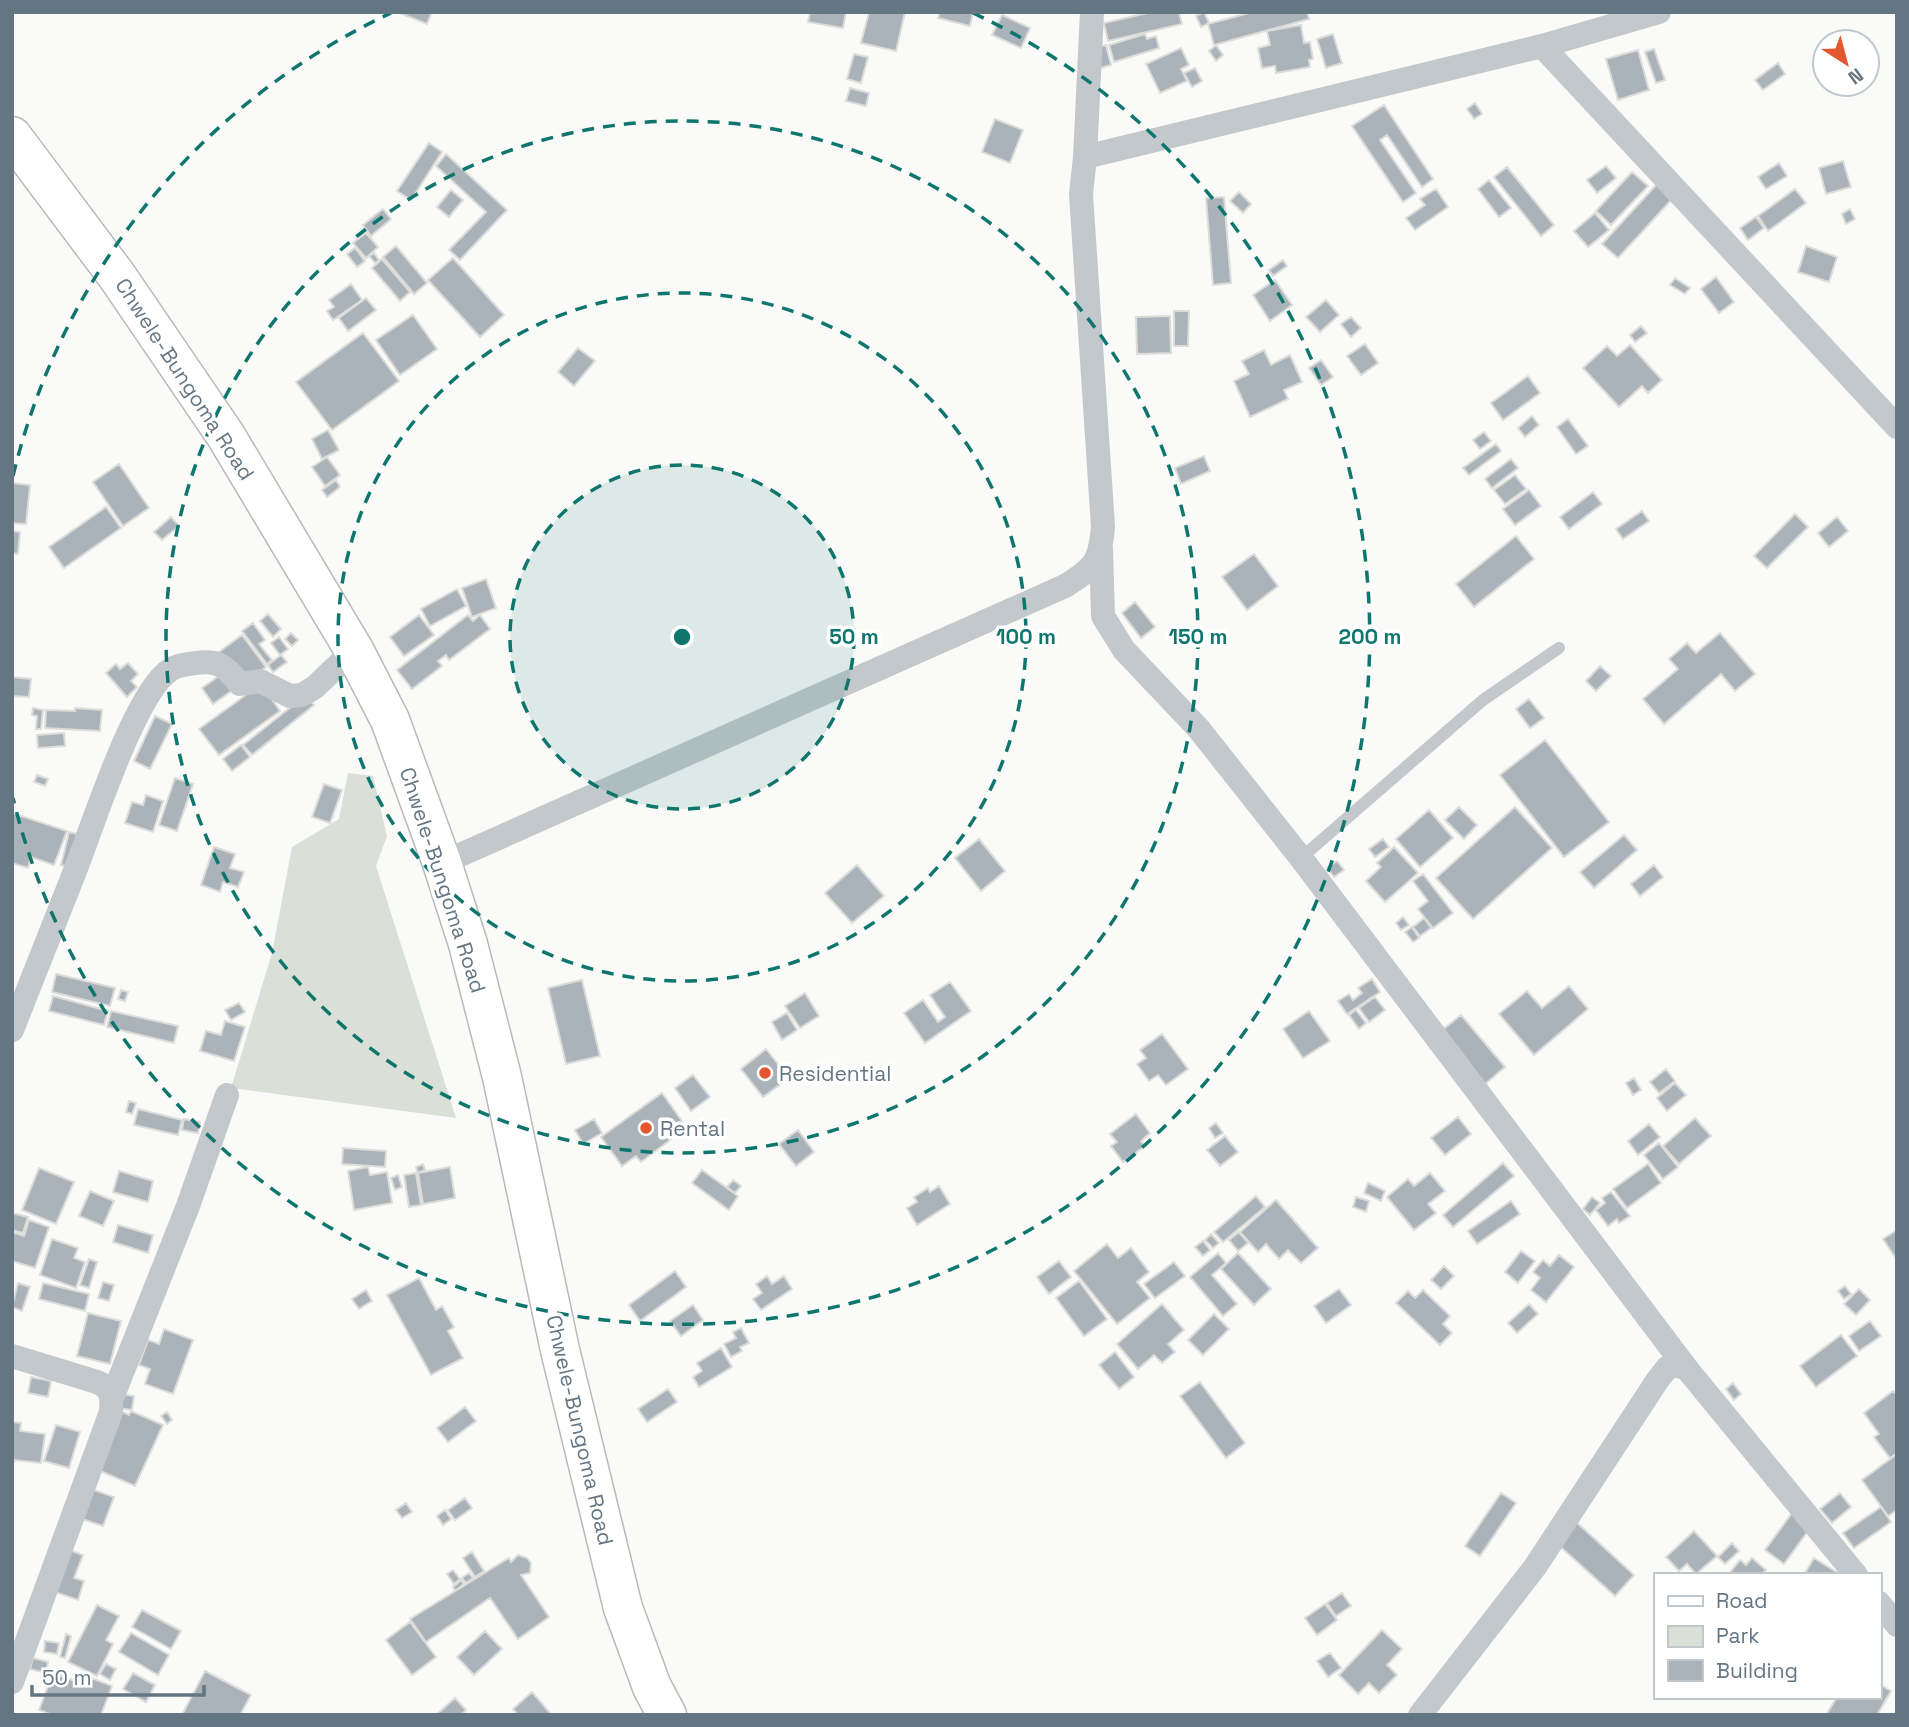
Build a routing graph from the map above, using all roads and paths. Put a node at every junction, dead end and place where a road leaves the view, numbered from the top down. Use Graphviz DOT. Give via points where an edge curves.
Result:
graph roads {
  1 [pos="1092,12"];
  2 [pos="1659,12"];
  3 [pos="1542,46"];
  4 [pos="12,136"];
  5 [pos="1085,157"];
  6 [pos="1897,428"];
  7 [pos="1101,549"];
  8 [pos="1559,648"];
  9 [pos="354,650"];
  10 [pos="1301,858"];
  11 [pos="442,863"];
  12 [pos="12,1030"];
  13 [pos="227,1095"];
  14 [pos="12,1356"];
  15 [pos="1686,1370"];
  16 [pos="112,1398"];
  17 [pos="1854,1573"];
  18 [pos="1881,1606"];
  19 [pos="1897,1625"];
  20 [pos="12,1682"];
  21 [pos="667,1715"];
  22 [pos="1420,1715"];
  1 -- 5 [label="street"];
  2 -- 3 [label="street"];
  3 -- 5 [label="street"];
  3 -- 6 [label="street"];
  4 -- 9 [label="main road, Chwele-Bungoma Road" via="117,276 226,436"];
  5 -- 7 [label="street" via="1081,194"];
  7 -- 10 [label="street" via="1103,616 1124,650 1198,728"];
  7 -- 11 [label="street" via="1095,563 1065,586"];
  8 -- 10 [label="lane" via="1483,700"];
  9 -- 11 [label="main road, Chwele-Bungoma Road" via="390,720"];
  9 -- 12 [label="street" via="302,695 290,696 261,681 240,684 212,661 185,664 158,681 118,759"];
  10 -- 15 [label="street"];
  11 -- 21 [label="main road, Chwele-Bungoma Road" via="502,1077 623,1608"];
  13 -- 16 [label="street"];
  14 -- 16 [label="street" via="97,1382"];
  15 -- 17 [label="street"];
  15 -- 22 [label="street" via="1676,1365 1667,1368 1535,1567"];
  16 -- 20 [label="street" via="111,1412"];
  18 -- 19 [label="street"];
}
